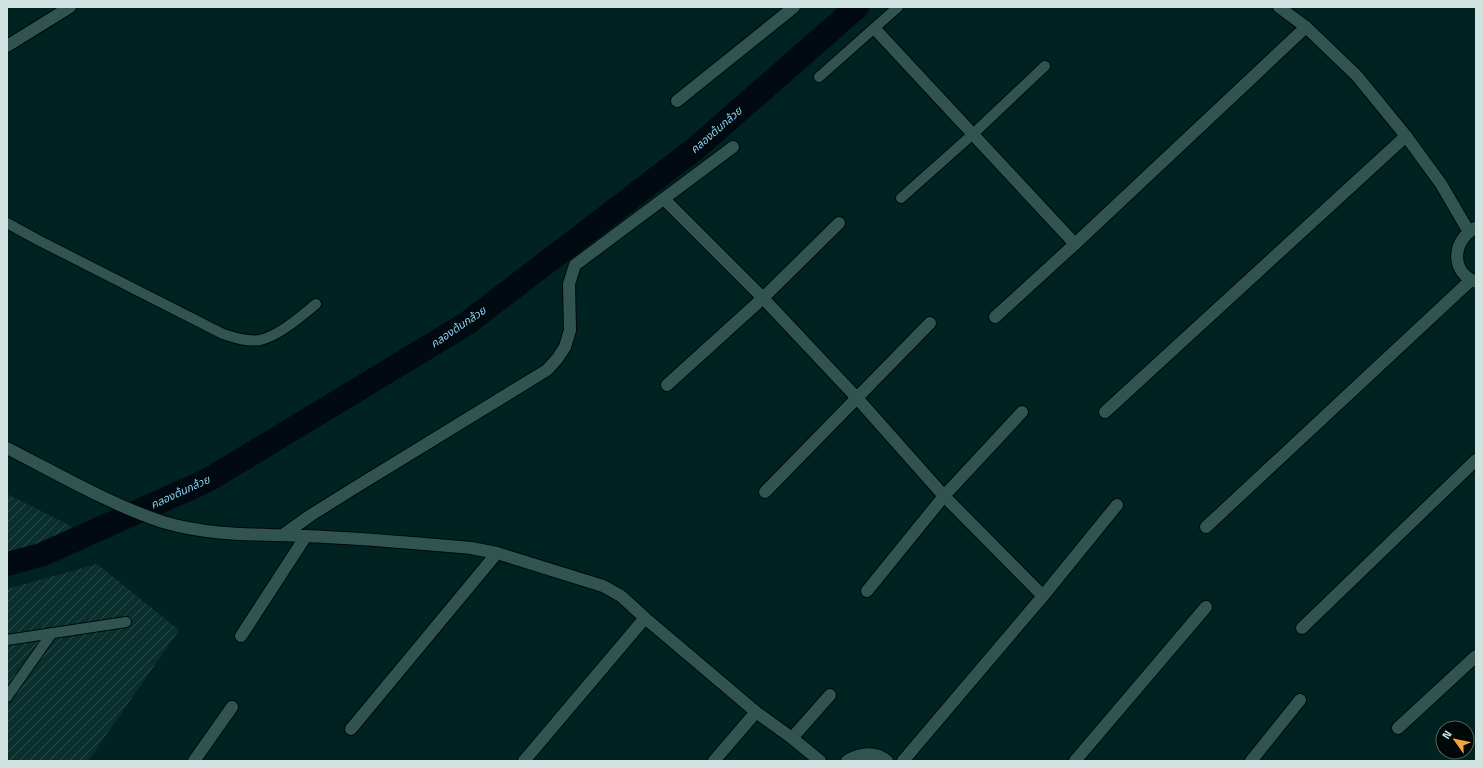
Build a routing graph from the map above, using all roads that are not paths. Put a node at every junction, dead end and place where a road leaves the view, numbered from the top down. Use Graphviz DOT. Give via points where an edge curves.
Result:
graph roads {
  1 [pos="70,7"];
  2 [pos="794,7"];
  3 [pos="898,7"];
  4 [pos="1278,7"];
  5 [pos="1306,27"];
  6 [pos="875,29"];
  7 [pos="7,46"];
  8 [pos="1045,66"];
  9 [pos="820,77"];
  10 [pos="676,101"];
  11 [pos="973,134"];
  12 [pos="1406,136"];
  13 [pos="732,147"];
  14 [pos="902,198"];
  15 [pos="664,199"];
  16 [pos="7,223"];
  17 [pos="839,223"];
  18 [pos="1472,230"];
  19 [pos="1075,244"];
  20 [pos="1473,281"];
  21 [pos="763,298"];
  22 [pos="316,304"];
  23 [pos="995,317"];
  24 [pos="930,322"];
  25 [pos="667,385"];
  26 [pos="857,398"];
  27 [pos="1022,412"];
  28 [pos="1105,412"];
  29 [pos="7,448"];
  30 [pos="1476,460"];
  31 [pos="765,492"];
  32 [pos="944,496"];
  33 [pos="1117,505"];
  34 [pos="1206,527"];
  35 [pos="282,535"];
  36 [pos="306,536"];
  37 [pos="497,553"];
  38 [pos="868,591"];
  39 [pos="1043,596"];
  40 [pos="1206,607"];
  41 [pos="645,618"];
  42 [pos="126,622"];
  43 [pos="1302,628"];
  44 [pos="52,633"];
  45 [pos="241,636"];
  46 [pos="7,640"];
  47 [pos="1476,656"];
  48 [pos="830,695"];
  49 [pos="7,698"];
  50 [pos="1300,700"];
  51 [pos="232,707"];
  52 [pos="756,712"];
  53 [pos="1398,728"];
  54 [pos="351,729"];
  55 [pos="792,738"];
  56 [pos="194,761"];
  57 [pos="524,761"];
  58 [pos="714,761"];
  59 [pos="820,761"];
  60 [pos="847,761"];
  61 [pos="887,761"];
  62 [pos="904,761"];
  63 [pos="1075,761"];
  64 [pos="1252,761"];
  1 -- 7 [label="street"];
  2 -- 10 [label="street"];
  3 -- 6 [label="lane"];
  4 -- 5 [label="street"];
  5 -- 12 [label="street" via="1357,76"];
  5 -- 19 [label="street"];
  6 -- 9 [label="lane"];
  6 -- 11 [label="street"];
  8 -- 11 [label="lane"];
  11 -- 14 [label="lane"];
  11 -- 19 [label="street"];
  12 -- 18 [label="street"];
  12 -- 28 [label="street"];
  13 -- 15 [label="street"];
  15 -- 21 [label="street"];
  15 -- 35 [label="street" via="575,265 569,284 570,330 566,347 547,370"];
  16 -- 22 [label="lane" via="223,334 243,340 260,340 278,332"];
  17 -- 21 [label="street"];
  18 -- 20 [label="street" via="1462,239 1457,256 1464,274"];
  19 -- 23 [label="street"];
  20 -- 34 [label="street"];
  21 -- 25 [label="street"];
  21 -- 26 [label="street"];
  24 -- 26 [label="street"];
  26 -- 31 [label="street"];
  26 -- 32 [label="street"];
  27 -- 32 [label="street"];
  29 -- 35 [label="street" via="95,494 164,522 202,531 241,535"];
  30 -- 43 [label="street"];
  32 -- 38 [label="street"];
  32 -- 39 [label="street"];
  33 -- 39 [label="street"];
  35 -- 36 [label="street"];
  36 -- 37 [label="street" via="452,546"];
  36 -- 45 [label="street"];
  37 -- 41 [label="street" via="603,586 621,596"];
  37 -- 54 [label="street"];
  39 -- 62 [label="street"];
  40 -- 63 [label="street"];
  41 -- 52 [label="street"];
  41 -- 57 [label="street"];
  42 -- 44 [label="lane"];
  44 -- 46 [label="lane"];
  44 -- 49 [label="lane"];
  47 -- 53 [label="street"];
  48 -- 55 [label="street"];
  50 -- 64 [label="street"];
  51 -- 56 [label="street"];
  52 -- 55 [label="street"];
  52 -- 58 [label="street"];
  55 -- 59 [label="street"];
  60 -- 61 [label="street" via="865,754 883,757"];
}
